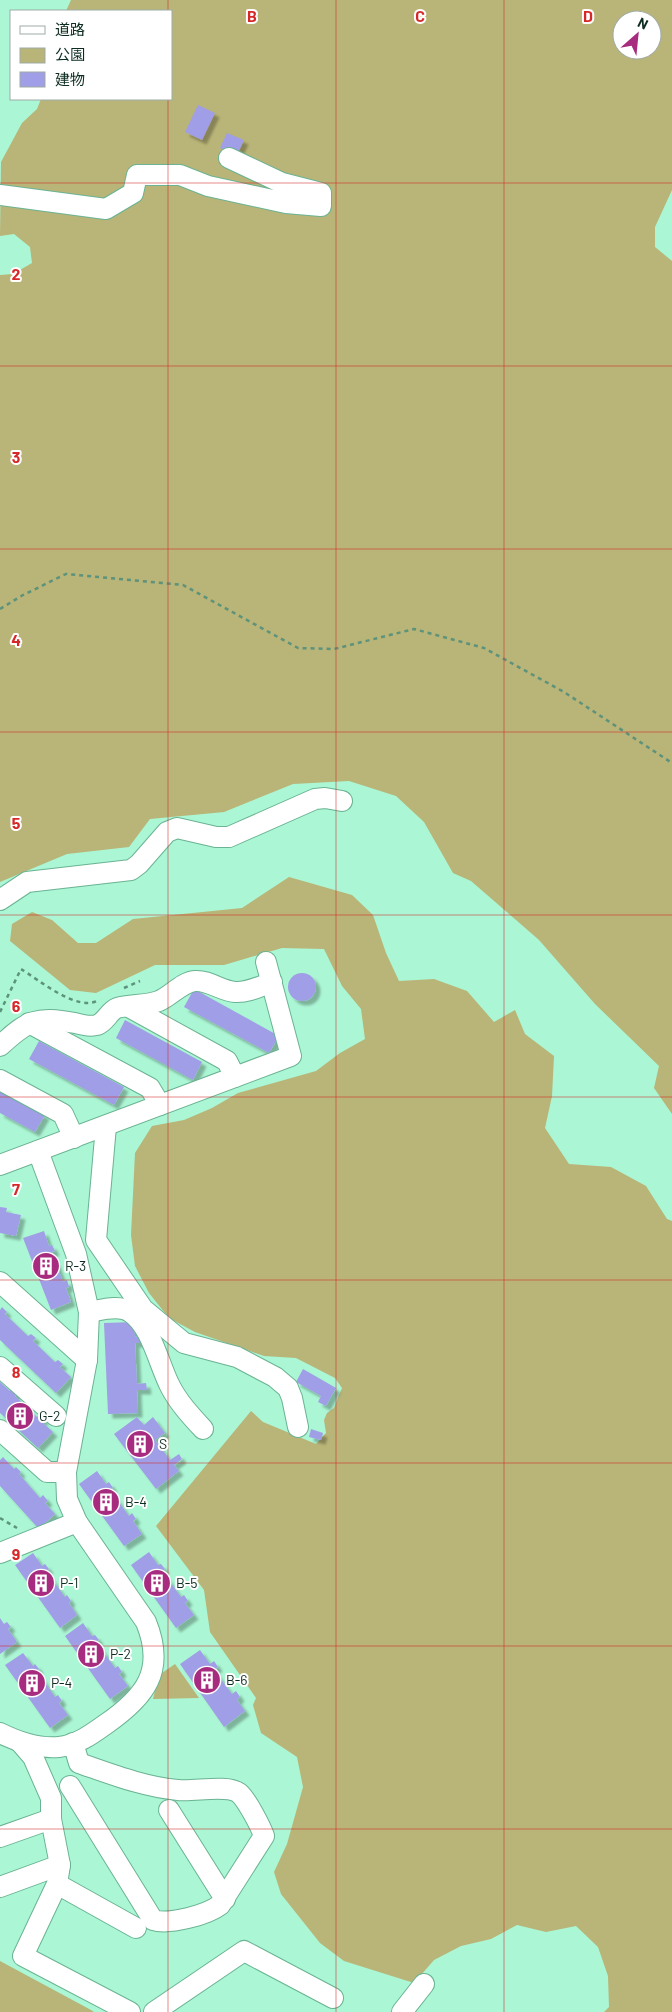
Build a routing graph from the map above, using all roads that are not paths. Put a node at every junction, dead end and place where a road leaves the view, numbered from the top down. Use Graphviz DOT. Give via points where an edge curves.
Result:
graph roads {
  1 [pos="229,158"];
  2 [pos="0,195"];
  3 [pos="342,801"];
  4 [pos="0,900"];
  5 [pos="266,962"];
  6 [pos="272,982"];
  7 [pos="126,998"];
  8 [pos="29,1023"];
  9 [pos="0,1046"];
  10 [pos="235,1077"];
  11 [pos="0,1080"];
  12 [pos="160,1105"];
  13 [pos="106,1126"];
  14 [pos="74,1138"];
  15 [pos="38,1151"];
  16 [pos="0,1165"];
  17 [pos="0,1282"];
  18 [pos="89,1312"];
  19 [pos="87,1360"];
  20 [pos="0,1367"];
  21 [pos="56,1416"];
  22 [pos="298,1427"];
  23 [pos="203,1429"];
  24 [pos="0,1430"];
  25 [pos="66,1472"];
  26 [pos="77,1522"];
  27 [pos="0,1552"];
  28 [pos="0,1733"];
  29 [pos="20,1742"];
  30 [pos="73,1743"];
  31 [pos="70,1786"];
  32 [pos="169,1810"];
  33 [pos="51,1819"];
  34 [pos="0,1838"];
  35 [pos="59,1874"];
  36 [pos="0,1887"];
  37 [pos="225,1899"];
  38 [pos="136,1928"];
  39 [pos="424,1984"];
  40 [pos="333,1998"];
  41 [pos="166,2009"];
  42 [pos="130,2012"];
  43 [pos="402,2012"];
  1 -- 2 [label="street" via="282,183 321,193 321,206 286,204 208,186 180,175 137,174 133,193 106,209"];
  3 -- 4 [label="street" via="315,799 229,837 177,828 167,832 131,870 27,882"];
  5 -- 6 [label="street"];
  6 -- 7 [label="street" via="234,992 194,981 150,1004"];
  6 -- 10 [label="street" via="291,1056"];
  7 -- 8 [label="street" via="96,1025 59,1020"];
  7 -- 10 [label="street" via="227,1061"];
  8 -- 9 [label="street"];
  8 -- 12 [label="street" via="150,1088"];
  10 -- 12 [label="street"];
  11 -- 14 [label="street" via="64,1114"];
  12 -- 13 [label="street"];
  13 -- 14 [label="street"];
  13 -- 22 [label="street" via="96,1240 142,1309 184,1343 237,1358 276,1376 288,1388"];
  14 -- 15 [label="street"];
  15 -- 16 [label="street"];
  15 -- 18 [label="street" via="76,1254"];
  17 -- 19 [label="street"];
  18 -- 19 [label="street"];
  18 -- 23 [label="street" via="118,1308 130,1311 141,1322 170,1387"];
  19 -- 25 [label="street"];
  20 -- 21 [label="street"];
  24 -- 25 [label="street" via="48,1472"];
  25 -- 26 [label="street" via="67,1499"];
  26 -- 27 [label="street"];
  26 -- 30 [label="street" via="146,1622 152,1638 153,1658 148,1685 141,1695 126,1710"];
  28 -- 29 [label="street"];
  29 -- 30 [label="street" via="46,1747"];
  29 -- 33 [label="street" via="33,1758 51,1798"];
  30 -- 37 [label="street" via="79,1763 130,1781 179,1790 231,1790 240,1794 264,1836"];
  31 -- 37 [label="street" via="153,1920 162,1923 212,1912"];
  32 -- 37 [label="street"];
  33 -- 34 [label="street"];
  33 -- 35 [label="street"];
  35 -- 36 [label="street"];
  35 -- 38 [label="street"];
  35 -- 42 [label="street" via="23,1956"];
  39 -- 43 [label="street"];
  40 -- 41 [label="street" via="244,1951"];
}
